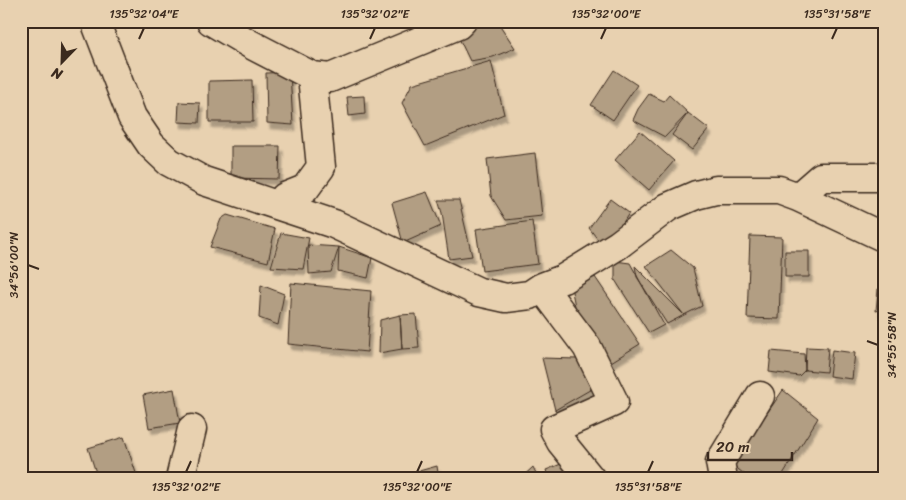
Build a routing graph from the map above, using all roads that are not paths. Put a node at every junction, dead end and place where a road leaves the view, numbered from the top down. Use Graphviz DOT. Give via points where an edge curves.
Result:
graph roads {
  1 [pos="95,21"];
  2 [pos="211,21"];
  3 [pos="462,21"];
  4 [pos="312,76"];
  5 [pos="885,177"];
  6 [pos="798,197"];
  7 [pos="283,207"];
  8 [pos="885,238"];
  9 [pos="542,287"];
  10 [pos="760,396"];
  11 [pos="192,429"];
  12 [pos="180,479"];
  13 [pos="591,479"];
  14 [pos="723,479"];
  1 -- 7 [label="street" via="132,118 151,145 169,162 204,181"];
  2 -- 4 [label="street"];
  3 -- 4 [label="street" via="330,78"];
  4 -- 7 [label="street" via="321,168 305,189 285,197"];
  5 -- 6 [label="street" via="820,177"];
  6 -- 8 [label="street"];
  6 -- 9 [label="street" via="779,190 716,190 696,195 668,207 618,245 563,279"];
  7 -- 9 [label="street" via="334,224 479,292 506,298 530,295"];
  9 -- 13 [label="street" via="587,347 614,402 554,429"];
  10 -- 14 [label="street" via="720,462"];
  11 -- 12 [label="street"];
}
